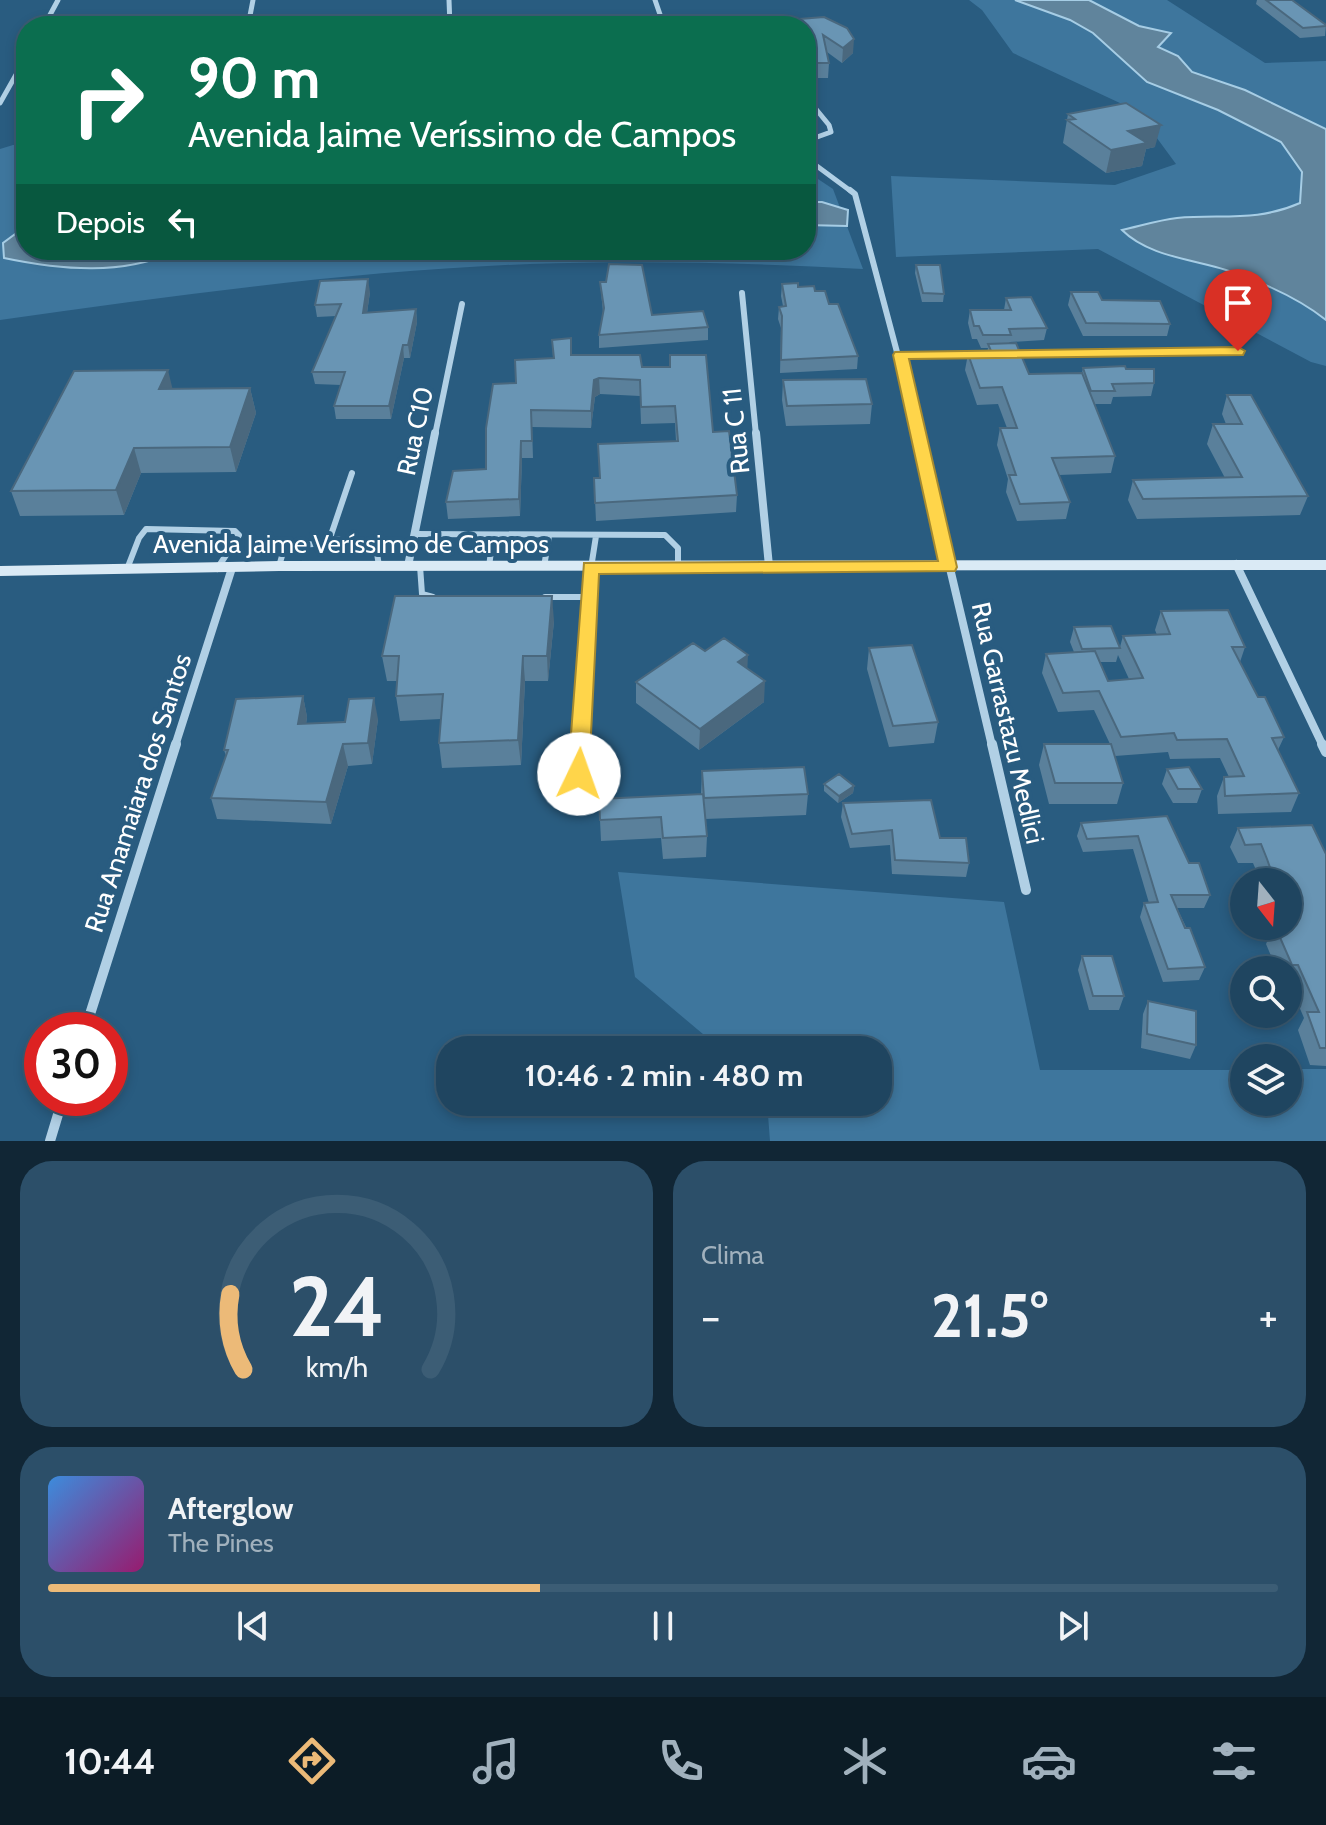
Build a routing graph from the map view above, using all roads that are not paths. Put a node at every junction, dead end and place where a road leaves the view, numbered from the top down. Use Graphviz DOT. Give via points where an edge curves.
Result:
graph roads {
  1 [pos="16,75"];
  2 [pos="0,103"];
  3 [pos="816,109"];
  4 [pos="816,137"];
  5 [pos="816,164"];
  6 [pos="742,293"];
  7 [pos="462,304"];
  8 [pos="1238,351"];
  9 [pos="992,354"];
  10 [pos="1008,354"];
  11 [pos="900,355"];
  12 [pos="352,473"];
  13 [pos="414,534"];
  14 [pos="493,535"];
  15 [pos="549,536"];
  16 [pos="596,536"];
  17 [pos="328,539"];
  18 [pos="1236,564"];
  19 [pos="1326,565"];
  20 [pos="279,566"];
  21 [pos="379,566"];
  22 [pos="414,566"];
  23 [pos="769,566"];
  24 [pos="489,567"];
  25 [pos="544,567"];
  26 [pos="678,567"];
  27 [pos="948,567"];
  28 [pos="225,568"];
  29 [pos="591,568"];
  30 [pos="126,570"];
  31 [pos="0,571"];
  32 [pos="445,597"];
  33 [pos="540,597"];
  34 [pos="588,597"];
  35 [pos="1326,752"];
  36 [pos="579,774"];
  37 [pos="1026,890"];
  38 [pos="90,1012"];
  39 [pos="58,1116"];
  40 [pos="50,1141"];
  1 -- 2 [label="street"];
  3 -- 4 [label="street" via="831,132"];
  5 -- 11 [label="street, Rua Garrastazu Medlici" via="855,194"];
  6 -- 23 [label="street, Rua C 11"];
  7 -- 13 [label="street, Rua C10"];
  8 -- 10 [label="street"];
  9 -- 11 [label="street"];
  11 -- 27 [label="street, Rua Garrastazu Medlici"];
  12 -- 17 [label="lane"];
  13 -- 14 [label="lane"];
  13 -- 22 [label="street, Rua C10"];
  14 -- 15 [label="lane"];
  14 -- 24 [label="lane"];
  15 -- 16 [label="lane"];
  15 -- 25 [label="lane"];
  16 -- 26 [label="lane" via="665,535 679,547"];
  16 -- 29 [label="lane"];
  17 -- 20 [label="lane" via="285,546"];
  17 -- 21 [label="lane" via="370,542"];
  18 -- 19 [label="street, Avenida Jaime Veríssimo de Campos"];
  18 -- 27 [label="street, Avenida Jaime Veríssimo de Campos"];
  18 -- 35 [label="street"];
  20 -- 21 [label="street, Avenida Jaime Veríssimo de Campos"];
  20 -- 28 [label="street, Avenida Jaime Veríssimo de Campos"];
  21 -- 22 [label="street, Avenida Jaime Veríssimo de Campos"];
  22 -- 24 [label="street, Avenida Jaime Veríssimo de Campos"];
  22 -- 32 [label="lane" via="422,594"];
  23 -- 26 [label="street, Avenida Jaime Veríssimo de Campos"];
  23 -- 27 [label="street, Avenida Jaime Veríssimo de Campos"];
  24 -- 25 [label="street, Avenida Jaime Veríssimo de Campos"];
  25 -- 29 [label="street, Avenida Jaime Veríssimo de Campos"];
  26 -- 29 [label="street, Avenida Jaime Veríssimo de Campos"];
  27 -- 37 [label="street, Rua Garrastazu Medlici"];
  28 -- 30 [label="street, Avenida Jaime Veríssimo de Campos"];
  28 -- 30 [label="lane" via="239,533 235,531 146,529"];
  28 -- 38 [label="street, Rua Anamaiara dos Santos"];
  29 -- 34 [label="street"];
  30 -- 31 [label="street, Avenida Jaime Veríssimo de Campos"];
  33 -- 34 [label="lane"];
  34 -- 36 [label="street"];
  39 -- 40 [label="street"];
}
